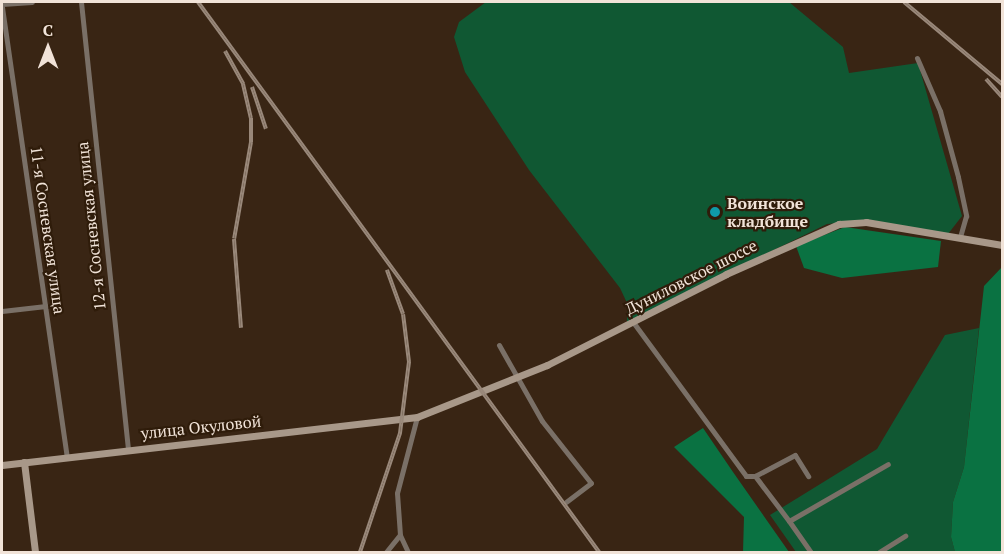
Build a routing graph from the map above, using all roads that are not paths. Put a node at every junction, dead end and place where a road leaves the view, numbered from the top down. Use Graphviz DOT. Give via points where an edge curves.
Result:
graph roads {
  1 [pos="32,2"];
  2 [pos="81,2"];
  3 [pos="2,6"];
  4 [pos="917,57"];
  5 [pos="960,237"];
  6 [pos="1002,245"];
  7 [pos="46,306"];
  8 [pos="2,311"];
  9 [pos="633,322"];
  10 [pos="499,345"];
  11 [pos="518,378"];
  12 [pos="417,417"];
  13 [pos="404,418"];
  14 [pos="128,448"];
  15 [pos="67,456"];
  16 [pos="24,462"];
  17 [pos="888,464"];
  18 [pos="2,465"];
  19 [pos="755,476"];
  20 [pos="808,476"];
  21 [pos="566,502"];
  22 [pos="789,521"];
  23 [pos="400,535"];
  24 [pos="905,536"];
  25 [pos="35,552"];
  26 [pos="386,552"];
  27 [pos="408,552"];
  28 [pos="811,552"];
  29 [pos="879,552"];
  1 -- 3 [label="street"];
  2 -- 14 [label="street, 12-я Сосневская улица"];
  3 -- 7 [label="street, 11-я Сосневская улица"];
  4 -- 5 [label="street" via="940,111 958,177 966,216"];
  5 -- 6 [label="street, Дуниловское шоссе"];
  5 -- 9 [label="street, Дуниловское шоссе" via="866,222 838,225 786,245"];
  7 -- 8 [label="street"];
  7 -- 15 [label="street, 11-я Сосневская улица"];
  9 -- 11 [label="street, Дуниловское шоссе"];
  9 -- 19 [label="street" via="746,476"];
  10 -- 11 [label="street"];
  11 -- 12 [label="street, Дуниловское шоссе"];
  11 -- 21 [label="street" via="542,421 591,483"];
  12 -- 13 [label="street, Дуниловское шоссе"];
  12 -- 23 [label="street" via="397,493"];
  13 -- 14 [label="street, улица Окуловой"];
  14 -- 15 [label="street, улица Окуловой"];
  15 -- 16 [label="street, улица Окуловой"];
  16 -- 18 [label="street, улица Окуловой"];
  16 -- 25 [label="street"];
  17 -- 22 [label="street"];
  19 -- 20 [label="street" via="795,455"];
  19 -- 22 [label="street"];
  22 -- 28 [label="street"];
  23 -- 26 [label="street"];
  23 -- 27 [label="street"];
  24 -- 29 [label="street"];
}
